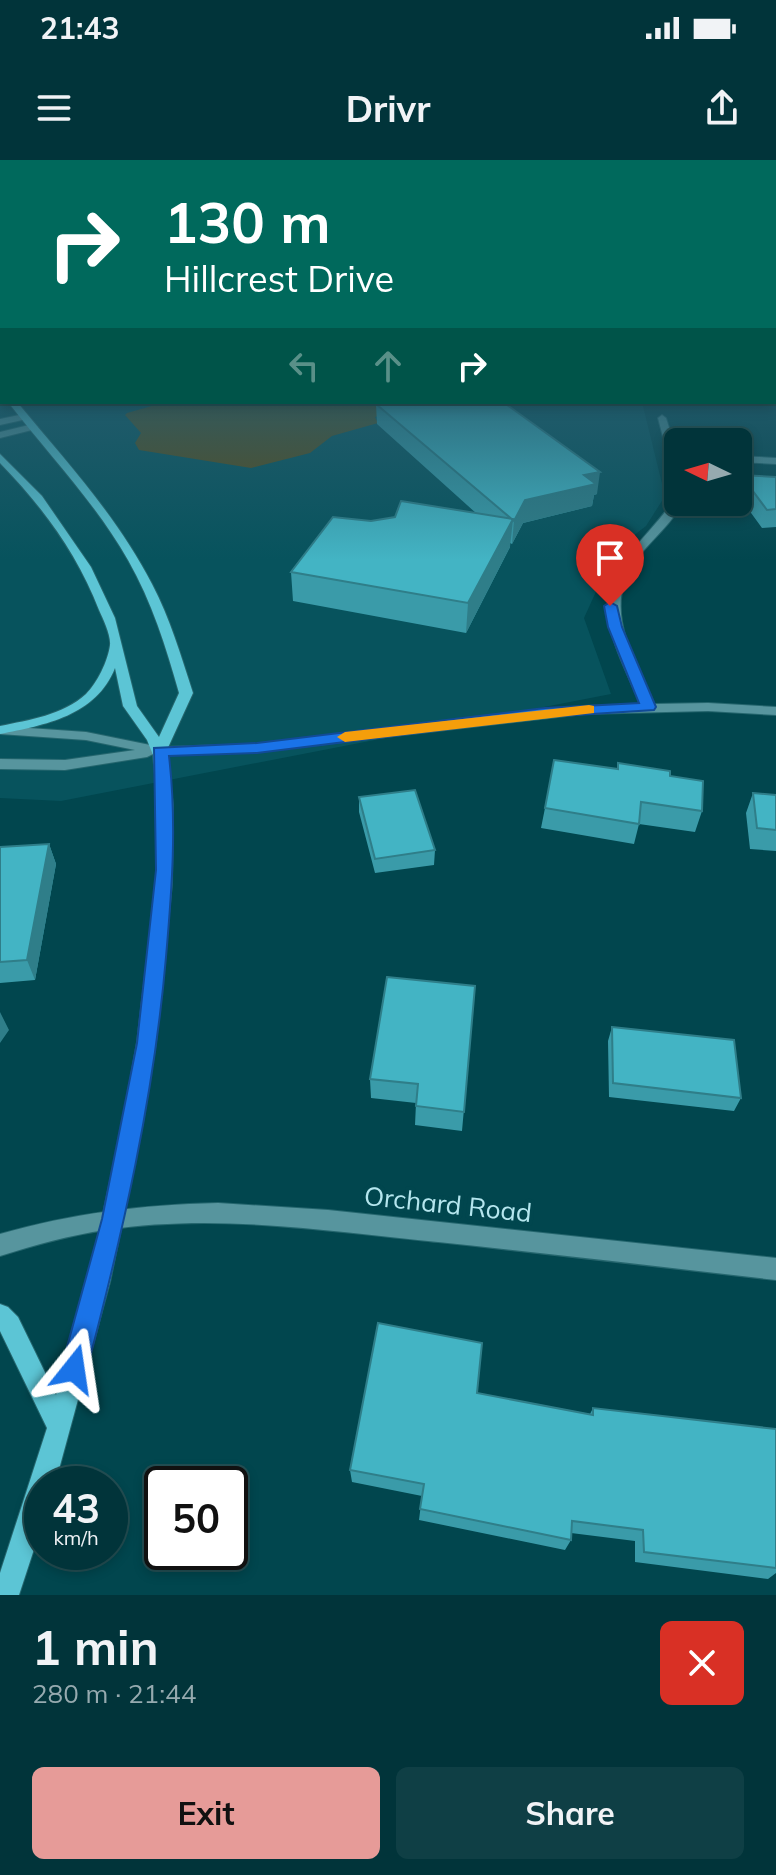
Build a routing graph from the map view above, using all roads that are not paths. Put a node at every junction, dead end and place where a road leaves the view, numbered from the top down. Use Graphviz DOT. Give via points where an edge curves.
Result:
graph roads {
  1 [pos="33,427"];
  2 [pos="0,435"];
  3 [pos="0,457"];
  4 [pos="752,460"];
  5 [pos="776,461"];
  6 [pos="671,516"];
  7 [pos="116,643"];
  8 [pos="649,707"];
  9 [pos="776,711"];
  10 [pos="0,730"];
  11 [pos="160,751"];
  12 [pos="0,764"];
  13 [pos="114,1219"];
  14 [pos="0,1245"];
  15 [pos="776,1269"];
  16 [pos="0,1315"];
  17 [pos="58,1425"];
  18 [pos="6,1595"];
  1 -- 2 [label="street"];
  1 -- 11 [label="main road" via="125,545 169,635 186,693"];
  3 -- 7 [label="main road" via="55,516 81,560"];
  4 -- 5 [label="street"];
  6 -- 8 [label="street" via="628,563 610,606"];
  7 -- 10 [label="main road" via="101,685 86,701 62,714"];
  7 -- 11 [label="main road" via="127,701"];
  8 -- 9 [label="street"];
  8 -- 11 [label="street" via="545,713 257,748"];
  10 -- 11 [label="street" via="86,736"];
  11 -- 12 [label="street" via="65,765"];
  11 -- 13 [label="main road" via="165,870 159,943 148,1043"];
  13 -- 14 [label="street, Orchard Road"];
  13 -- 15 [label="street, Orchard Road" via="266,1213"];
  13 -- 17 [label="main road"];
  16 -- 17 [label="main road" via="10,1325"];
  17 -- 18 [label="main road"];
}
